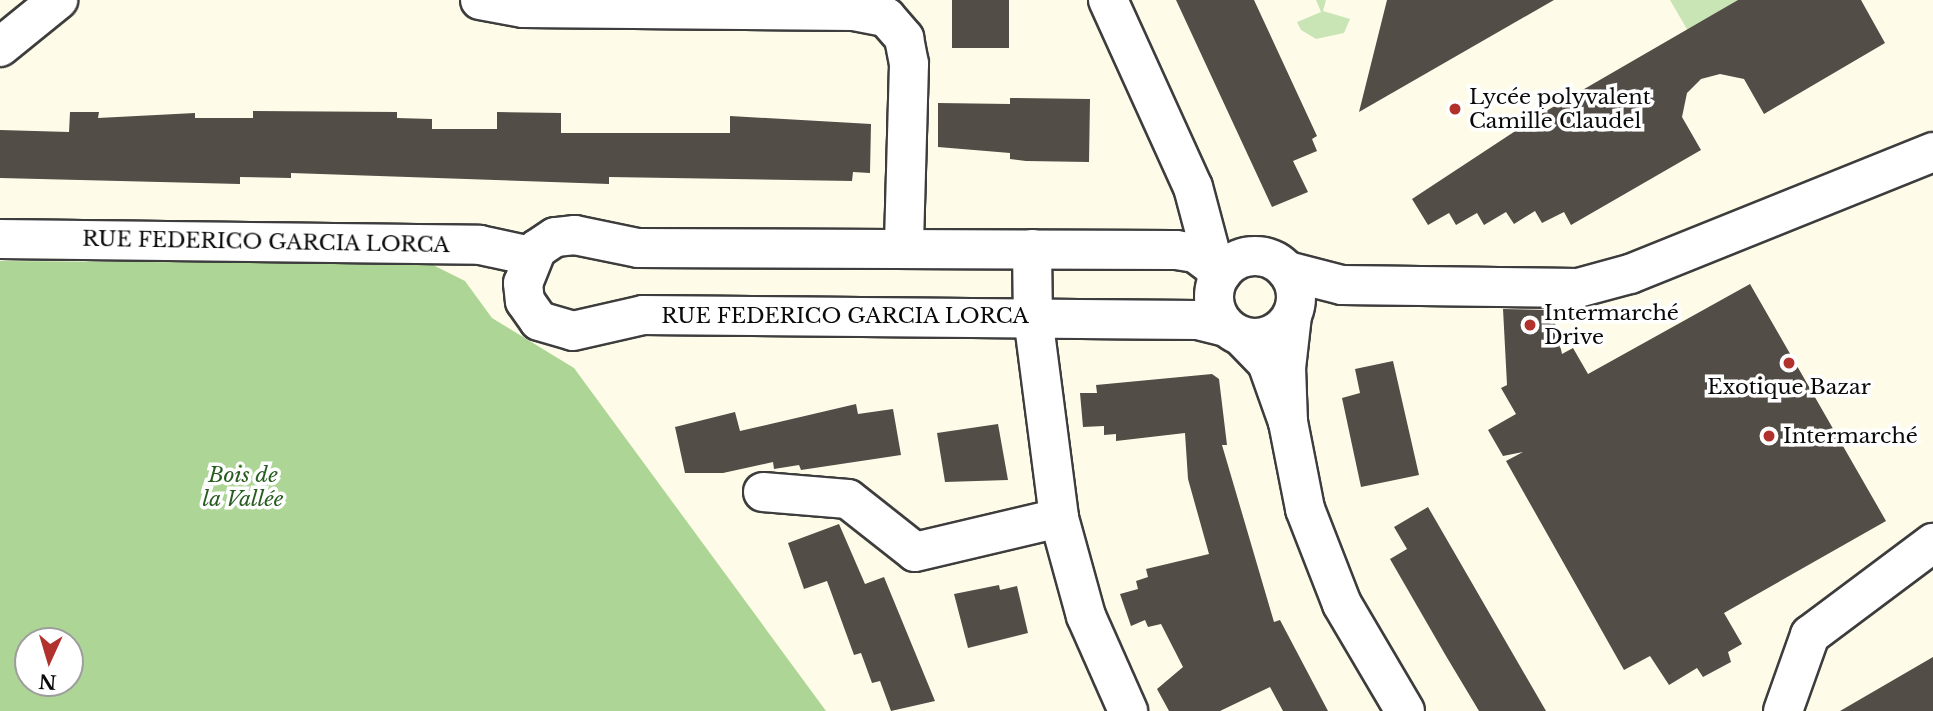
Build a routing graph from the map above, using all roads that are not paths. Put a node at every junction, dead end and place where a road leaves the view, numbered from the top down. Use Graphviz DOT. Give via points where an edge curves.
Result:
graph roads {
  1 [pos="58,0"];
  2 [pos="480,0"];
  3 [pos="1108,0"];
  4 [pos="854,5"];
  5 [pos="0,47"];
  6 [pos="1933,152"];
  7 [pos="1195,194"];
  8 [pos="0,239"];
  9 [pos="904,248"];
  10 [pos="1032,249"];
  11 [pos="1176,250"];
  12 [pos="531,256"];
  13 [pos="1239,270"];
  14 [pos="1342,285"];
  15 [pos="1293,312"];
  16 [pos="1033,317"];
  17 [pos="1233,331"];
  18 [pos="1288,422"];
  19 [pos="763,492"];
  20 [pos="1059,518"];
  21 [pos="1933,543"];
  22 [pos="1128,711"];
  23 [pos="1405,711"];
  24 [pos="1783,711"];
  1 -- 5 [label="street"];
  2 -- 4 [label="street" via="544,9"];
  3 -- 7 [label="street"];
  4 -- 9 [label="street" via="886,17 908,51"];
  6 -- 14 [label="street" via="1600,283 1555,290"];
  7 -- 11 [label="street" via="1189,233"];
  7 -- 13 [label="street" via="1220,227"];
  8 -- 12 [label="street, RUE FEDERICO GARCIA LORCA" via="480,245"];
  9 -- 10 [label="street"];
  9 -- 12 [label="street" via="638,248 575,235 547,240"];
  10 -- 11 [label="street"];
  10 -- 16 [label="street"];
  11 -- 13 [label="street"];
  12 -- 16 [label="street, RUE FEDERICO GARCIA LORCA" via="523,283 525,301 539,321 561,330 584,331 643,314"];
  13 -- 14 [label="street"];
  13 -- 15 [label="street" via="1296,293"];
  13 -- 17 [label="street" via="1215,305"];
  14 -- 15 [label="street"];
  15 -- 17 [label="street, RUE FEDERICO GARCIA LORCA" via="1273,334"];
  15 -- 18 [label="street" via="1286,368"];
  16 -- 17 [label="street, RUE FEDERICO GARCIA LORCA" via="1198,320"];
  16 -- 20 [label="street"];
  17 -- 18 [label="street" via="1267,363"];
  18 -- 23 [label="street" via="1305,509 1342,604"];
  19 -- 20 [label="street" via="848,499 915,552"];
  20 -- 22 [label="street" via="1086,616"];
  21 -- 24 [label="street" via="1810,635"];
}
